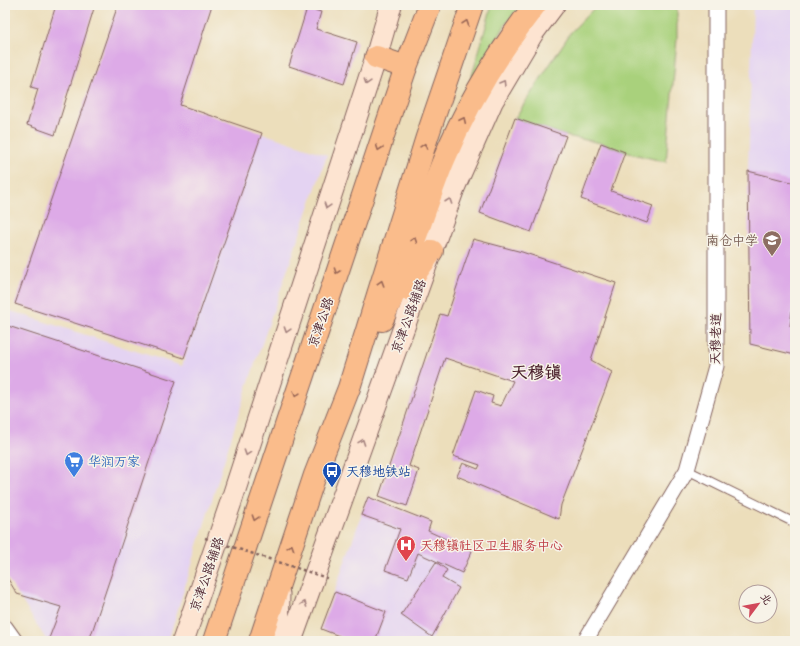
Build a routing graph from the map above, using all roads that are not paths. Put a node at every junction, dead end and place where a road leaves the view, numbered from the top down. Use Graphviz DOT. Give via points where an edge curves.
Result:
graph roads {
  1 [pos="391,5"];
  2 [pos="416,5"];
  3 [pos="430,5"];
  4 [pos="472,5"];
  5 [pos="535,5"];
  6 [pos="554,5"];
  7 [pos="716,5"];
  8 [pos="393,63"];
  9 [pos="432,251"];
  10 [pos="384,315"];
  11 [pos="349,388"];
  12 [pos="687,470"];
  13 [pos="795,523"];
  14 [pos="279,584"];
  15 [pos="5,627"];
  16 [pos="15,641"];
  17 [pos="183,641"];
  18 [pos="214,641"];
  19 [pos="260,641"];
  20 [pos="278,641"];
  21 [pos="291,641"];
  22 [pos="585,641"];
  1 -- 8 [label="street, 京津公路辅路"];
  2 -- 8 [label="highway"];
  3 -- 8 [label="highway"];
  11 -- 4 [label="highway, one-way" via="422,151"];
  10 -- 5 [label="highway, one-way" via="444,160 475,94 515,31"];
  9 -- 6 [label="street, 京津公路辅路, one-way" via="454,188 492,102 533,33"];
  7 -- 12 [label="street, 天穆老道" via="716,366"];
  8 -- 17 [label="street, 京津公路辅路, one-way" via="230,505"];
  8 -- 18 [label="highway, 京津公路, one-way" via="391,111"];
  9 -- 10 [label="highway"];
  21 -- 9 [label="street, 京津公路辅路, one-way"];
  10 -- 11 [label="highway"];
  14 -- 11 [label="highway, one-way" via="315,475"];
  12 -- 13 [label="lane"];
  12 -- 22 [label="street, 天穆老道"];
  14 -- 19 [label="highway"];
  14 -- 20 [label="street"];
  15 -- 16 [label="street"];
}
